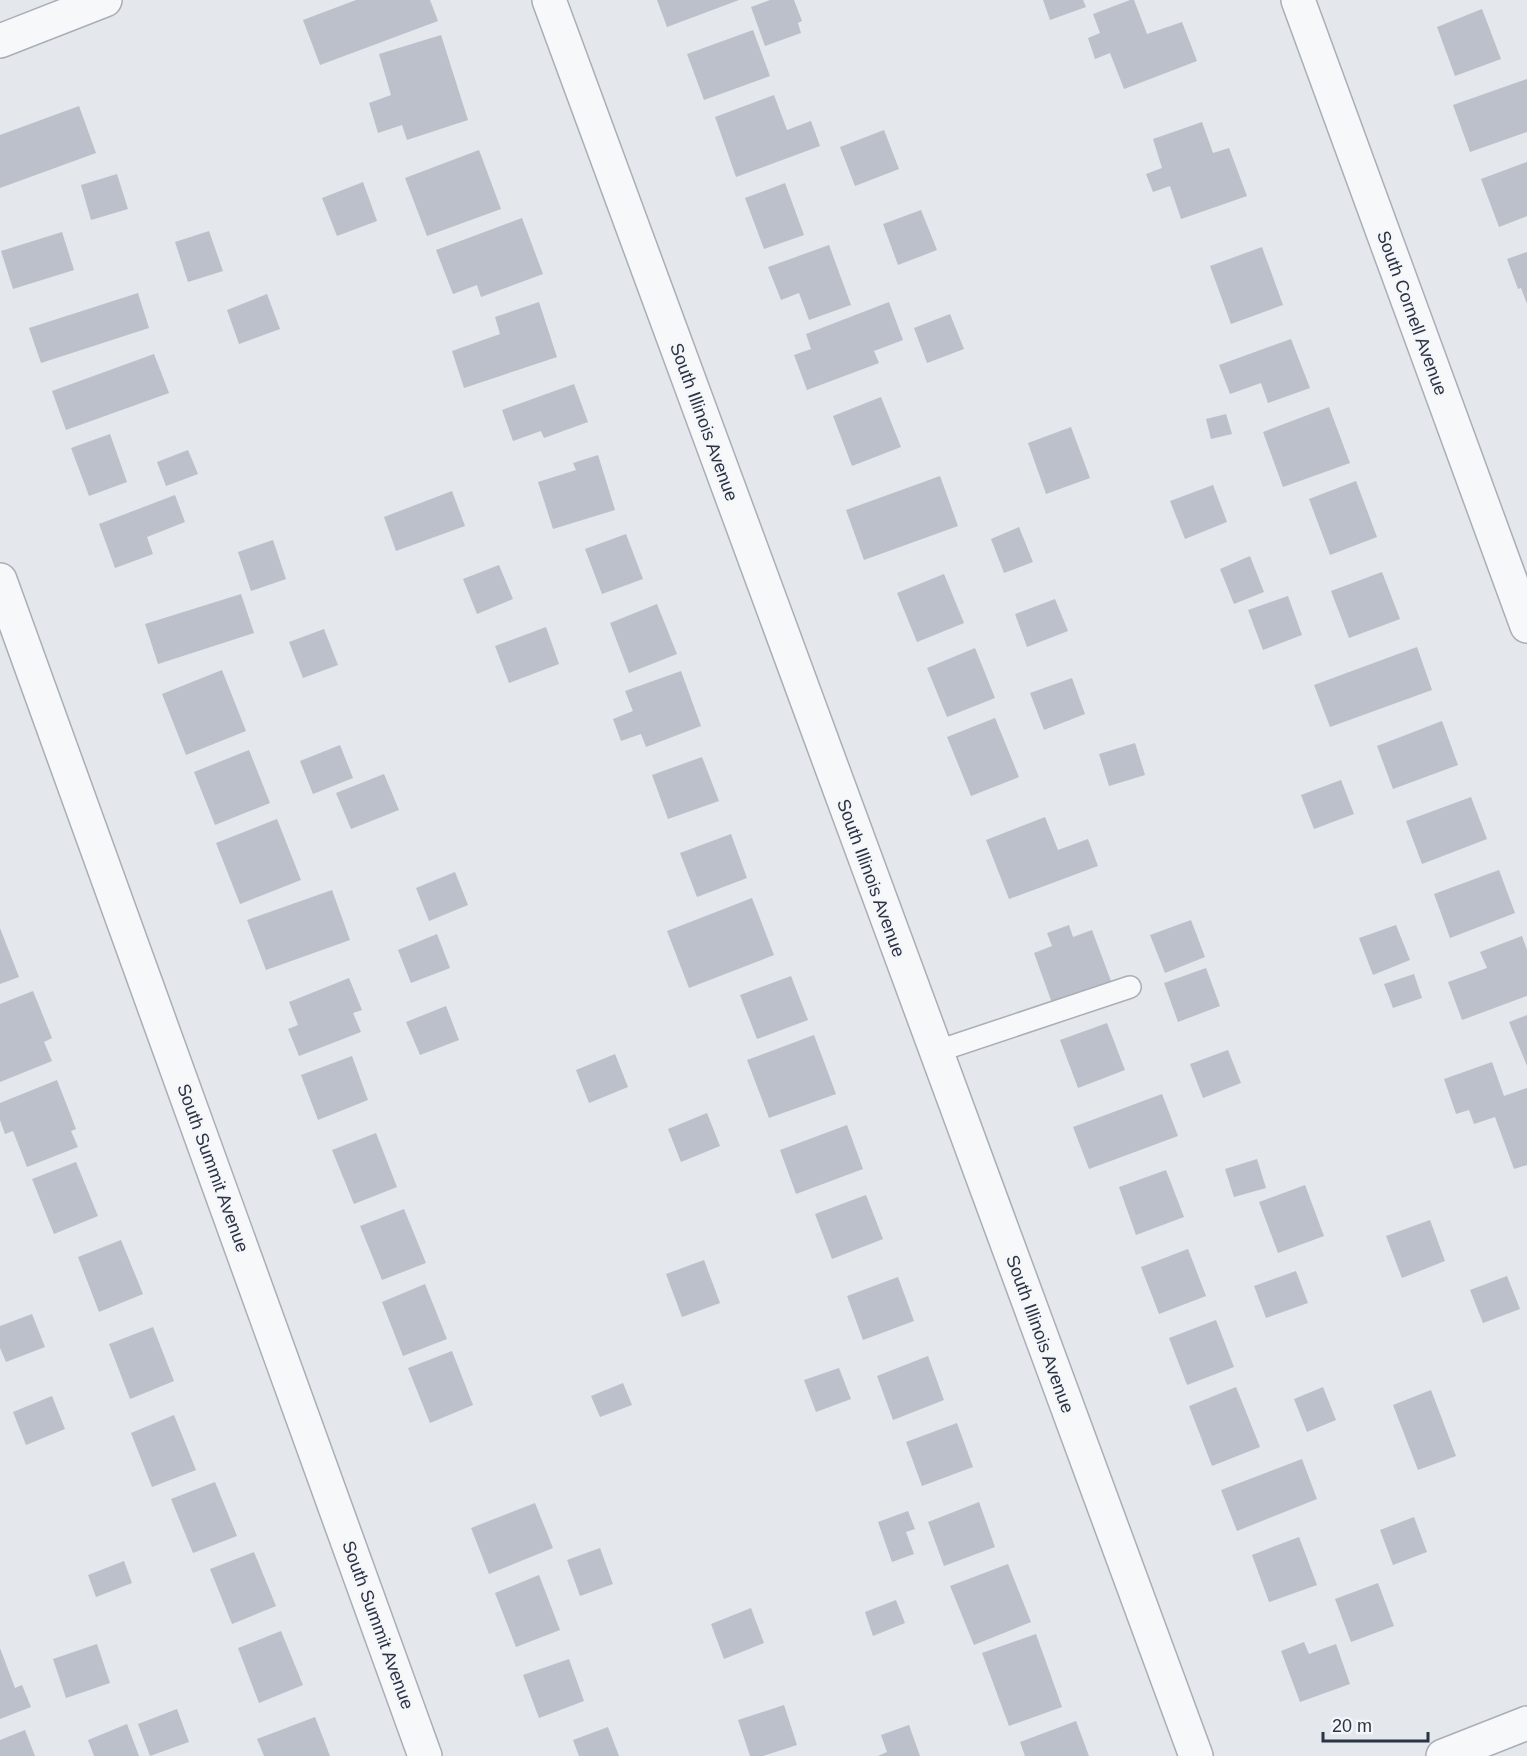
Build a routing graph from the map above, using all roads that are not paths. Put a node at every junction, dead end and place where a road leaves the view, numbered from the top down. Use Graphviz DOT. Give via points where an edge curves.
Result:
graph roads {
  1 [pos="105,0"];
  2 [pos="549,0"];
  3 [pos="1298,0"];
  4 [pos="0,41"];
  5 [pos="0,580"];
  6 [pos="1527,626"];
  7 [pos="1130,987"];
  8 [pos="935,1052"];
  9 [pos="1527,1723"];
  10 [pos="425,1756"];
  11 [pos="1196,1756"];
  12 [pos="1443,1756"];
  1 -- 4 [label="street"];
  2 -- 8 [label="street, South Illinois Avenue"];
  3 -- 6 [label="street, South Cornell Avenue"];
  5 -- 10 [label="street, South Summit Avenue"];
  7 -- 8 [label="lane"];
  8 -- 11 [label="street, South Illinois Avenue"];
  9 -- 12 [label="street"];
}
